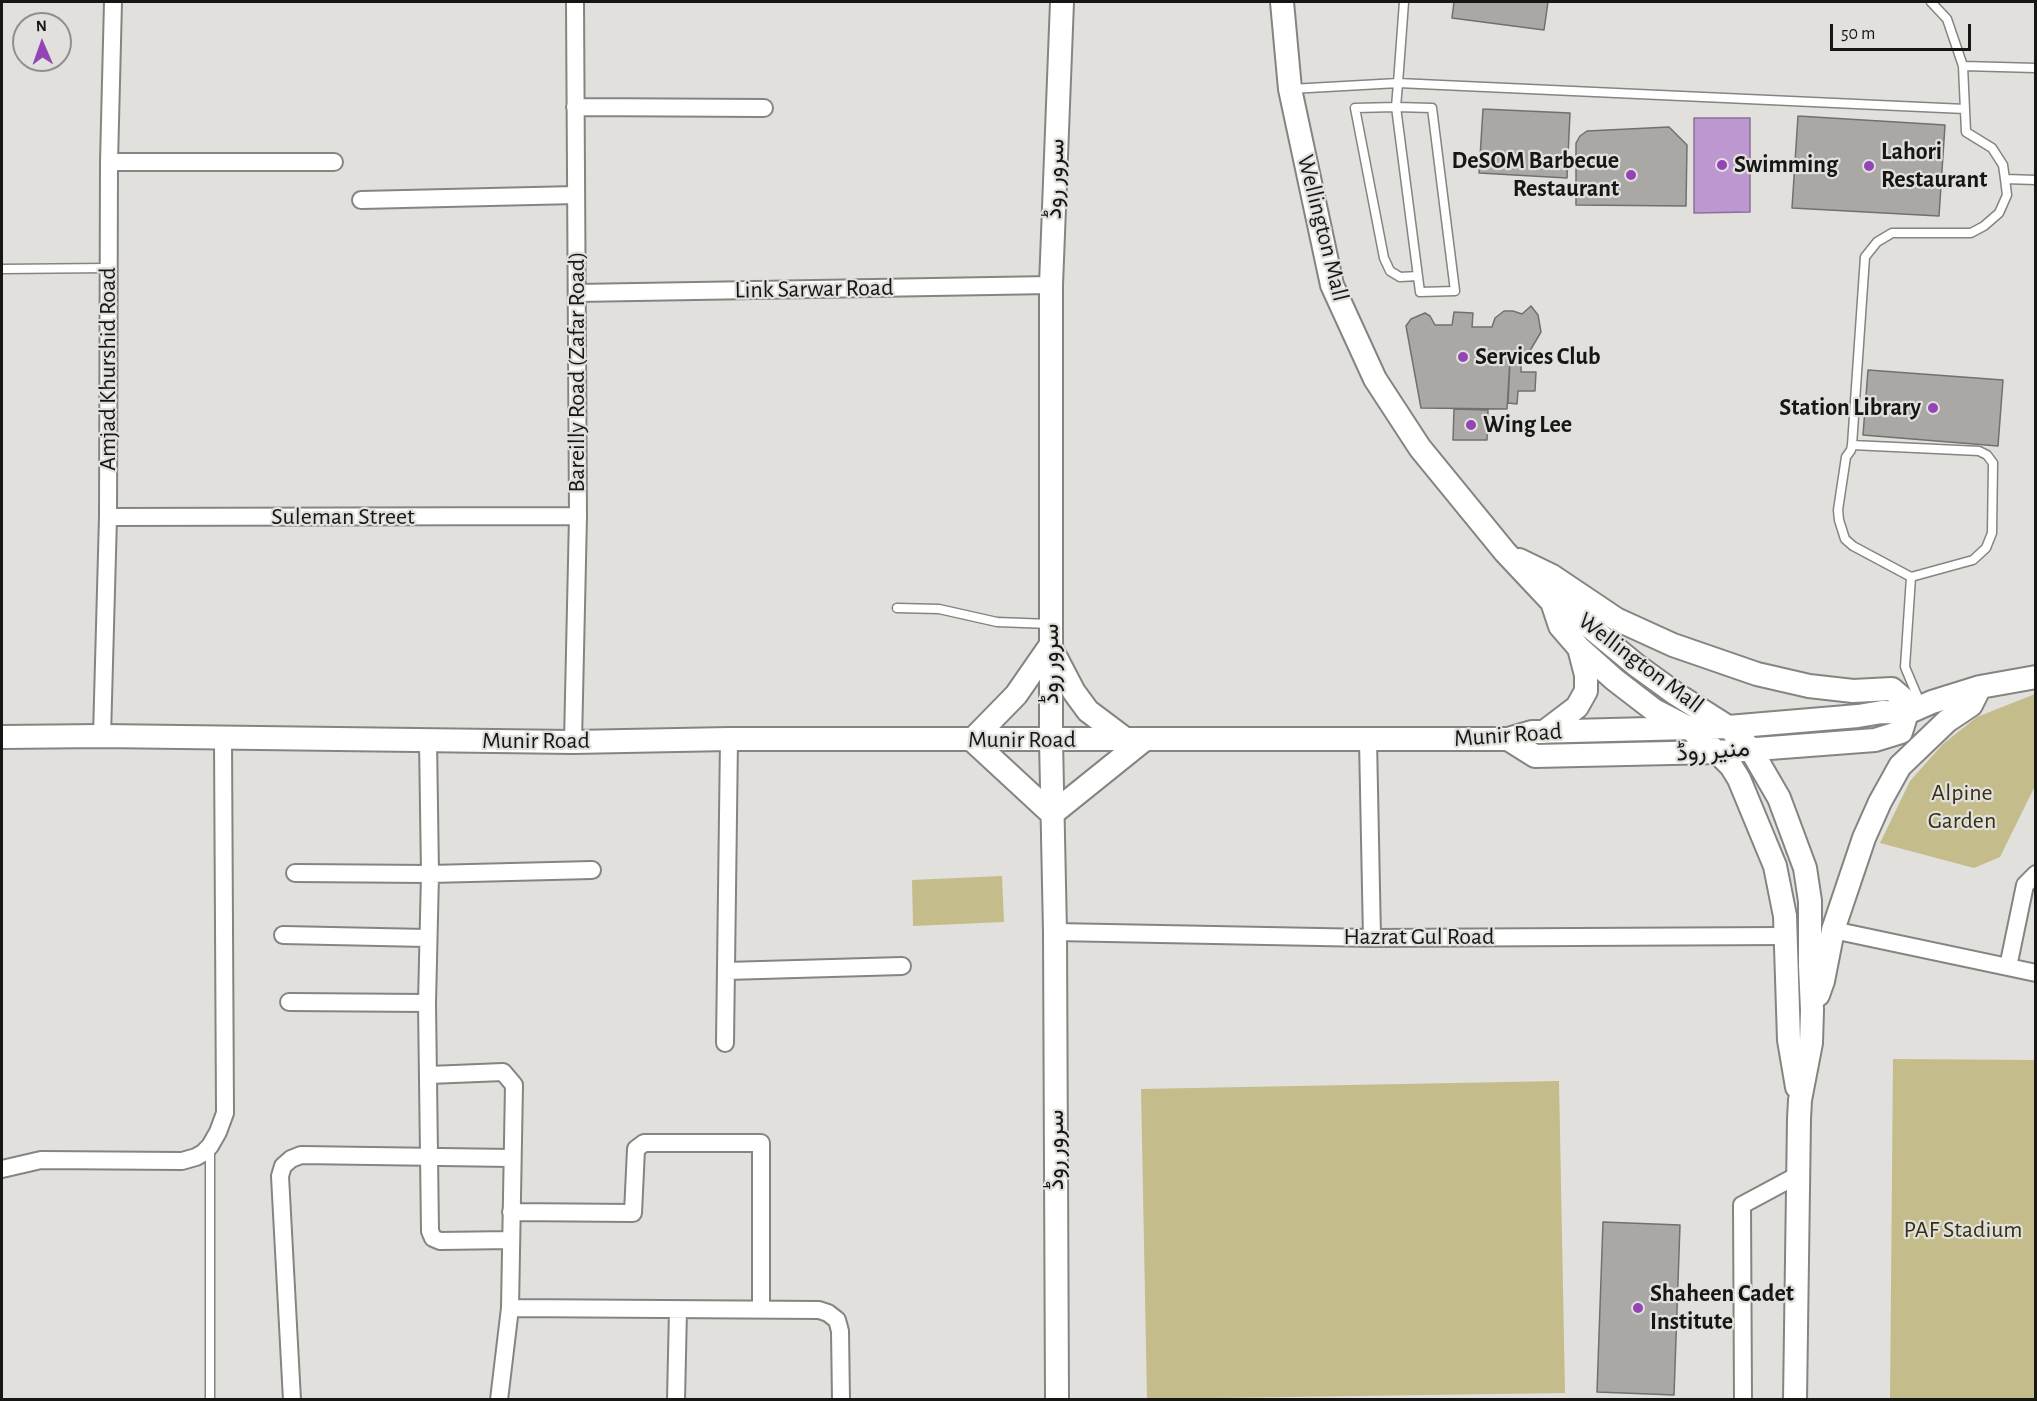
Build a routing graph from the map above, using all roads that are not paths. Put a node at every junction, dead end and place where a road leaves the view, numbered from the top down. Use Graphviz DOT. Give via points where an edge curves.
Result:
graph roads {
  1 [pos="113,2"];
  2 [pos="575,2"];
  3 [pos="1062,2"];
  4 [pos="1282,2"];
  5 [pos="1404,2"];
  6 [pos="1931,2"];
  7 [pos="1963,66"];
  8 [pos="2036,68"];
  9 [pos="1398,83"];
  10 [pos="1290,89"];
  11 [pos="575,107"];
  12 [pos="1396,107"];
  13 [pos="764,108"];
  14 [pos="1965,109"];
  15 [pos="108,162"];
  16 [pos="334,162"];
  17 [pos="2005,179"];
  18 [pos="2036,180"];
  19 [pos="576,195"];
  20 [pos="362,200"];
  21 [pos="108,268"];
  22 [pos="2,269"];
  23 [pos="1418,276"];
  24 [pos="1051,285"];
  25 [pos="577,293"];
  26 [pos="1852,445"];
  27 [pos="578,516"];
  28 [pos="108,518"];
  29 [pos="1505,552"];
  30 [pos="1911,577"];
  31 [pos="1552,602"];
  32 [pos="897,609"];
  33 [pos="1050,635"];
  34 [pos="1579,648"];
  35 [pos="2036,677"];
  36 [pos="1980,687"];
  37 [pos="1915,710"];
  38 [pos="1728,727"];
  39 [pos="1689,728"];
  40 [pos="1544,732"];
  41 [pos="102,736"];
  42 [pos="2,737"];
  43 [pos="223,739"];
  44 [pos="729,739"];
  45 [pos="1508,739"];
  46 [pos="428,740"];
  47 [pos="972,740"];
  48 [pos="1050,740"];
  49 [pos="1368,740"];
  50 [pos="1136,741"];
  51 [pos="573,742"];
  52 [pos="1750,748"];
  53 [pos="1717,752"];
  54 [pos="1052,814"];
  55 [pos="592,870"];
  56 [pos="295,873"];
  57 [pos="430,874"];
  58 [pos="2036,874"];
  59 [pos="1833,930"];
  60 [pos="1054,932"];
  61 [pos="283,935"];
  62 [pos="1784,936"];
  63 [pos="427,938"];
  64 [pos="1372,938"];
  65 [pos="902,966"];
  66 [pos="2008,967"];
  67 [pos="726,971"];
  68 [pos="2036,973"];
  69 [pos="289,1002"];
  70 [pos="427,1003"];
  71 [pos="1812,1010"];
  72 [pos="725,1043"];
  73 [pos="429,1075"];
  74 [pos="1800,1100"];
  75 [pos="210,1146"];
  76 [pos="430,1156"];
  77 [pos="511,1158"];
  78 [pos="2,1169"];
  79 [pos="1798,1175"];
  80 [pos="511,1212"];
  81 [pos="510,1240"];
  82 [pos="510,1308"];
  83 [pos="761,1308"];
  84 [pos="678,1310"];
  85 [pos="210,1400"];
  86 [pos="292,1400"];
  87 [pos="499,1400"];
  88 [pos="676,1400"];
  89 [pos="841,1400"];
  90 [pos="1057,1400"];
  91 [pos="1743,1400"];
  92 [pos="1795,1400"];
  1 -- 15 [label="street, Amjad Khurshid Road"];
  2 -- 11 [label="street, Bareilly Road (Zafar Road)"];
  3 -- 24 [label="street, سرور روڈ"];
  4 -- 10 [label="street, Wellington Mall"];
  5 -- 9 [label="lane"];
  6 -- 7 [label="lane" via="1947,19"];
  7 -- 8 [label="lane"];
  7 -- 14 [label="lane"];
  9 -- 10 [label="lane"];
  9 -- 12 [label="lane"];
  9 -- 14 [label="lane"];
  10 -- 29 [label="street, Wellington Mall" via="1332,285 1375,379 1420,448"];
  11 -- 13 [label="street"];
  11 -- 19 [label="street, Bareilly Road (Zafar Road)"];
  12 -- 23 [label="lane"];
  12 -- 23 [label="lane" via="1355,108 1384,258 1390,271 1400,277"];
  12 -- 23 [label="lane" via="1432,108 1455,291 1420,292"];
  14 -- 17 [label="lane" via="1966,132 1992,148 2003,165"];
  15 -- 16 [label="street"];
  15 -- 21 [label="street, Amjad Khurshid Road"];
  17 -- 18 [label="lane"];
  17 -- 26 [label="lane" via="2007,195 2000,213 1984,226 1971,233 1892,232 1865,257"];
  19 -- 20 [label="street"];
  19 -- 25 [label="street, Bareilly Road (Zafar Road)"];
  21 -- 22 [label="lane"];
  21 -- 28 [label="street, Amjad Khurshid Road"];
  24 -- 25 [label="street, Link Sarwar Road"];
  24 -- 33 [label="street, سرور روڈ"];
  25 -- 27 [label="street, Bareilly Road (Zafar Road)"];
  26 -- 30 [label="lane" via="1846,458 1838,510 1845,539"];
  26 -- 30 [label="lane" via="1979,451 1993,463 1992,533 1986,548 1972,560"];
  27 -- 28 [label="street, Suleman Street"];
  27 -- 51 [label="street, Bareilly Road (Zafar Road)"];
  28 -- 41 [label="street, Amjad Khurshid Road"];
  29 -- 31 [label="street, Wellington Mall"];
  29 -- 37 [label="street" via="1552,576 1616,619 1673,645 1757,674 1809,686 1853,692 1892,689"];
  30 -- 37 [label="lane" via="1905,667"];
  31 -- 34 [label="street, Wellington Mall" via="1560,626"];
  31 -- 38 [label="street, Wellington Mall" via="1567,608 1636,665"];
  32 -- 33 [label="lane" via="939,609"];
  33 -- 47 [label="street" via="1016,695"];
  33 -- 48 [label="street, سرور روڈ"];
  33 -- 50 [label="street" via="1074,692 1088,711"];
  34 -- 39 [label="street, Wellington Mall" via="1654,710"];
  34 -- 40 [label="street" via="1586,691 1577,707"];
  35 -- 36 [label="street, Munir Road"];
  36 -- 37 [label="street, Munir Road"];
  36 -- 59 [label="street" via="1971,705 1947,721 1900,766 1864,838"];
  37 -- 38 [label="street, Munir Road"];
  37 -- 52 [label="street, منیر روڈ" via="1901,732 1875,740"];
  38 -- 39 [label="street, Munir Road"];
  38 -- 52 [label="street, Wellington Mall"];
  39 -- 40 [label="street, Munir Road"];
  39 -- 53 [label="street, Wellington Mall"];
  40 -- 45 [label="street, Munir Road"];
  41 -- 42 [label="street, Munir Road"];
  41 -- 43 [label="street, Munir Road"];
  43 -- 46 [label="street, Munir Road"];
  43 -- 75 [label="street" via="225,1113"];
  44 -- 47 [label="street, Munir Road"];
  44 -- 51 [label="street, Munir Road"];
  44 -- 67 [label="street"];
  45 -- 49 [label="street, Munir Road"];
  45 -- 53 [label="street, منیر روڈ" via="1535,756"];
  46 -- 51 [label="street, Munir Road"];
  46 -- 57 [label="street"];
  47 -- 48 [label="street, Munir Road"];
  47 -- 54 [label="street"];
  48 -- 50 [label="street, Munir Road"];
  48 -- 54 [label="street, سرور روڈ"];
  49 -- 50 [label="street, Munir Road"];
  49 -- 64 [label="street"];
  50 -- 54 [label="street"];
  52 -- 53 [label="street, منیر روڈ"];
  52 -- 71 [label="street, Wellington Mall" via="1779,798 1809,884"];
  53 -- 62 [label="street, Wellington Mall" via="1739,779 1775,866 1785,916"];
  54 -- 60 [label="street, سرور روڈ"];
  55 -- 57 [label="street"];
  56 -- 57 [label="street"];
  57 -- 63 [label="street"];
  58 -- 66 [label="street" via="2025,885"];
  59 -- 66 [label="street"];
  59 -- 71 [label="street" via="1823,981"];
  60 -- 64 [label="street, Hazrat Gul Road"];
  60 -- 90 [label="street, سرور روڈ"];
  61 -- 63 [label="street"];
  62 -- 64 [label="street, Hazrat Gul Road"];
  62 -- 74 [label="street, Wellington Mall" via="1789,1040"];
  63 -- 70 [label="street"];
  65 -- 67 [label="street"];
  66 -- 68 [label="street"];
  67 -- 72 [label="street"];
  69 -- 70 [label="street"];
  70 -- 73 [label="street"];
  71 -- 74 [label="street, Wellington Mall" via="1811,1043"];
  73 -- 76 [label="street"];
  73 -- 77 [label="street" via="503,1072 514,1085"];
  74 -- 79 [label="street"];
  75 -- 78 [label="street" via="196,1158 182,1161 41,1160"];
  75 -- 85 [label="lane"];
  76 -- 77 [label="street"];
  76 -- 81 [label="street" via="429,1224 433,1238"];
  76 -- 86 [label="street" via="300,1155 283,1166 280,1176"];
  77 -- 80 [label="street"];
  79 -- 91 [label="street" via="1742,1205"];
  79 -- 92 [label="street"];
  80 -- 81 [label="street"];
  80 -- 83 [label="street" via="633,1213 636,1149 644,1143 761,1143"];
  81 -- 82 [label="street"];
  82 -- 84 [label="street"];
  82 -- 87 [label="street"];
  83 -- 84 [label="street"];
  83 -- 89 [label="street" via="819,1310 837,1320"];
  84 -- 88 [label="street"];
}
